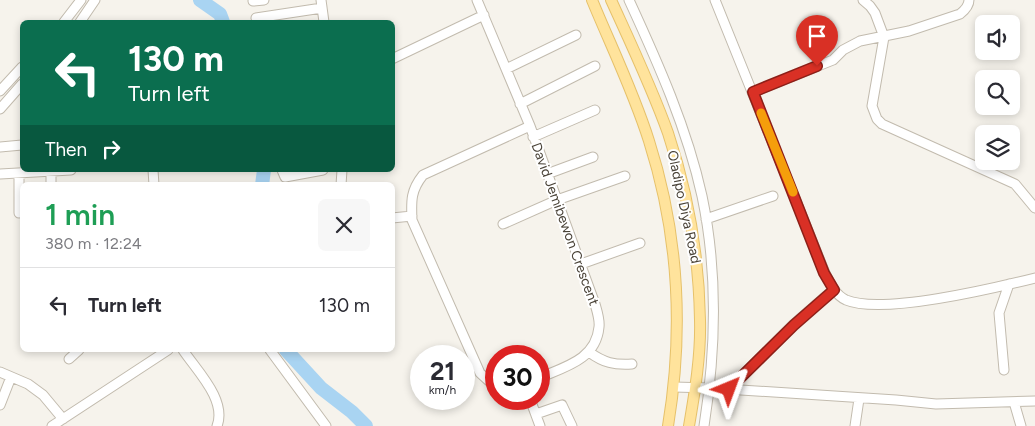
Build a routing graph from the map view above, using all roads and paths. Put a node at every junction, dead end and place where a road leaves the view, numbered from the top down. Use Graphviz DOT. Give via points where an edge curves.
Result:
graph roads {
  1 [pos="80,0"];
  2 [pos="95,0"];
  3 [pos="264,0"];
  4 [pos="477,0"];
  5 [pos="592,0"];
  6 [pos="611,0"];
  7 [pos="629,0"];
  8 [pos="715,0"];
  9 [pos="863,0"];
  10 [pos="969,0"];
  11 [pos="253,1"];
  12 [pos="321,4"];
  13 [pos="484,15"];
  14 [pos="256,18"];
  15 [pos="65,20"];
  16 [pos="81,20"];
  17 [pos="324,20"];
  18 [pos="576,35"];
  19 [pos="884,37"];
  20 [pos="395,58"];
  21 [pos="594,66"];
  22 [pos="20,69"];
  23 [pos="506,70"];
  24 [pos="20,86"];
  25 [pos="0,91"];
  26 [pos="753,92"];
  27 [pos="520,104"];
  28 [pos="0,109"];
  29 [pos="595,110"];
  30 [pos="530,126"];
  31 [pos="534,137"];
  32 [pos="20,145"];
  33 [pos="0,147"];
  34 [pos="593,157"];
  35 [pos="34,172"];
  36 [pos="283,172"];
  37 [pos="312,172"];
  38 [pos="19,173"];
  39 [pos="0,174"];
  40 [pos="547,174"];
  41 [pos="625,176"];
  42 [pos="773,196"];
  43 [pos="557,200"];
  44 [pos="1035,208"];
  45 [pos="20,213"];
  46 [pos="412,216"];
  47 [pos="395,217"];
  48 [pos="706,219"];
  49 [pos="503,224"];
  50 [pos="640,243"];
  51 [pos="581,264"];
  52 [pos="1035,278"];
  53 [pos="1009,284"];
  54 [pos="834,290"];
  55 [pos="78,352"];
  56 [pos="165,352"];
  57 [pos="185,352"];
  58 [pos="271,352"];
  59 [pos="589,352"];
  60 [pos="69,359"];
  61 [pos="632,364"];
  62 [pos="1004,370"];
  63 [pos="0,372"];
  64 [pos="550,373"];
  65 [pos="11,377"];
  66 [pos="485,378"];
  67 [pos="674,387"];
  68 [pos="710,388"];
  69 [pos="695,389"];
  70 [pos="729,389"];
  71 [pos="859,399"];
  72 [pos="1035,401"];
  73 [pos="1014,402"];
  74 [pos="0,405"];
  75 [pos="534,410"];
  76 [pos="536,414"];
  77 [pos="63,419"];
  78 [pos="52,426"];
  79 [pos="216,426"];
  80 [pos="326,426"];
  81 [pos="540,426"];
  82 [pos="572,426"];
  83 [pos="668,426"];
  84 [pos="689,426"];
  85 [pos="704,426"];
  86 [pos="856,426"];
  87 [pos="1021,426"];
  1 -- 15 [label="street"];
  2 -- 16 [label="street"];
  3 -- 11 [label="street"];
  4 -- 13 [label="street, David Jemibewon Crescent"];
  5 -- 67 [label="main road, Oladipo Diya Road" via="642,122 661,183 676,274 678,323"];
  6 -- 69 [label="main road, Oladipo Diya Road" via="654,95 681,178 698,272 700,322"];
  7 -- 48 [label="street" via="684,133"];
  8 -- 26 [label="street"];
  9 -- 19 [label="street" via="875,13"];
  10 -- 19 [label="street" via="960,14"];
  12 -- 14 [label="street"];
  12 -- 17 [label="street"];
  13 -- 20 [label="street"];
  13 -- 23 [label="street, David Jemibewon Crescent"];
  18 -- 23 [label="street"];
  19 -- 26 [label="street" via="860,41 833,60"];
  19 -- 44 [label="street" via="872,106 877,119 1015,184"];
  21 -- 27 [label="street"];
  22 -- 25 [label="street"];
  23 -- 27 [label="street, David Jemibewon Crescent"];
  24 -- 28 [label="street"];
  26 -- 54 [label="street" via="824,273"];
  27 -- 30 [label="street, David Jemibewon Crescent"];
  29 -- 31 [label="street"];
  30 -- 31 [label="street, David Jemibewon Crescent"];
  30 -- 46 [label="street, David Jemibewon Crescent" via="423,175 414,186"];
  31 -- 40 [label="street, David Jemibewon Crescent"];
  32 -- 33 [label="street"];
  34 -- 40 [label="street"];
  35 -- 38 [label="street"];
  36 -- 37 [label="street" via="285,177"];
  38 -- 39 [label="street"];
  38 -- 45 [label="street"];
  40 -- 43 [label="street, David Jemibewon Crescent"];
  41 -- 43 [label="street"];
  42 -- 48 [label="street"];
  43 -- 49 [label="street"];
  43 -- 51 [label="street, David Jemibewon Crescent"];
  46 -- 47 [label="street"];
  46 -- 66 [label="street, David Jemibewon Crescent" via="480,373"];
  48 -- 68 [label="street" via="714,294"];
  50 -- 51 [label="street"];
  51 -- 59 [label="street, David Jemibewon Crescent" via="596,304 599,326"];
  52 -- 53 [label="street"];
  53 -- 54 [label="street" via="916,302 864,304 844,299"];
  53 -- 62 [label="street" via="999,313"];
  54 -- 70 [label="street"];
  55 -- 60 [label="street"];
  56 -- 77 [label="street"];
  57 -- 79 [label="street" via="218,404 220,415"];
  58 -- 80 [label="street"];
  59 -- 61 [label="street" via="608,363"];
  59 -- 64 [label="street" via="578,362"];
  63 -- 65 [label="street"];
  65 -- 74 [label="street"];
  65 -- 77 [label="street" via="43,395"];
  67 -- 69 [label="street"];
  67 -- 83 [label="main road, Oladipo Diya Road"];
  68 -- 69 [label="street"];
  68 -- 70 [label="street"];
  68 -- 85 [label="street"];
  69 -- 84 [label="main road, Oladipo Diya Road"];
  70 -- 71 [label="street"];
  71 -- 73 [label="street" via="936,404"];
  71 -- 86 [label="street"];
  72 -- 73 [label="street"];
  73 -- 87 [label="street"];
  75 -- 76 [label="street"];
  76 -- 81 [label="street"];
  76 -- 82 [label="street" via="562,405"];
  77 -- 78 [label="street"];
}
